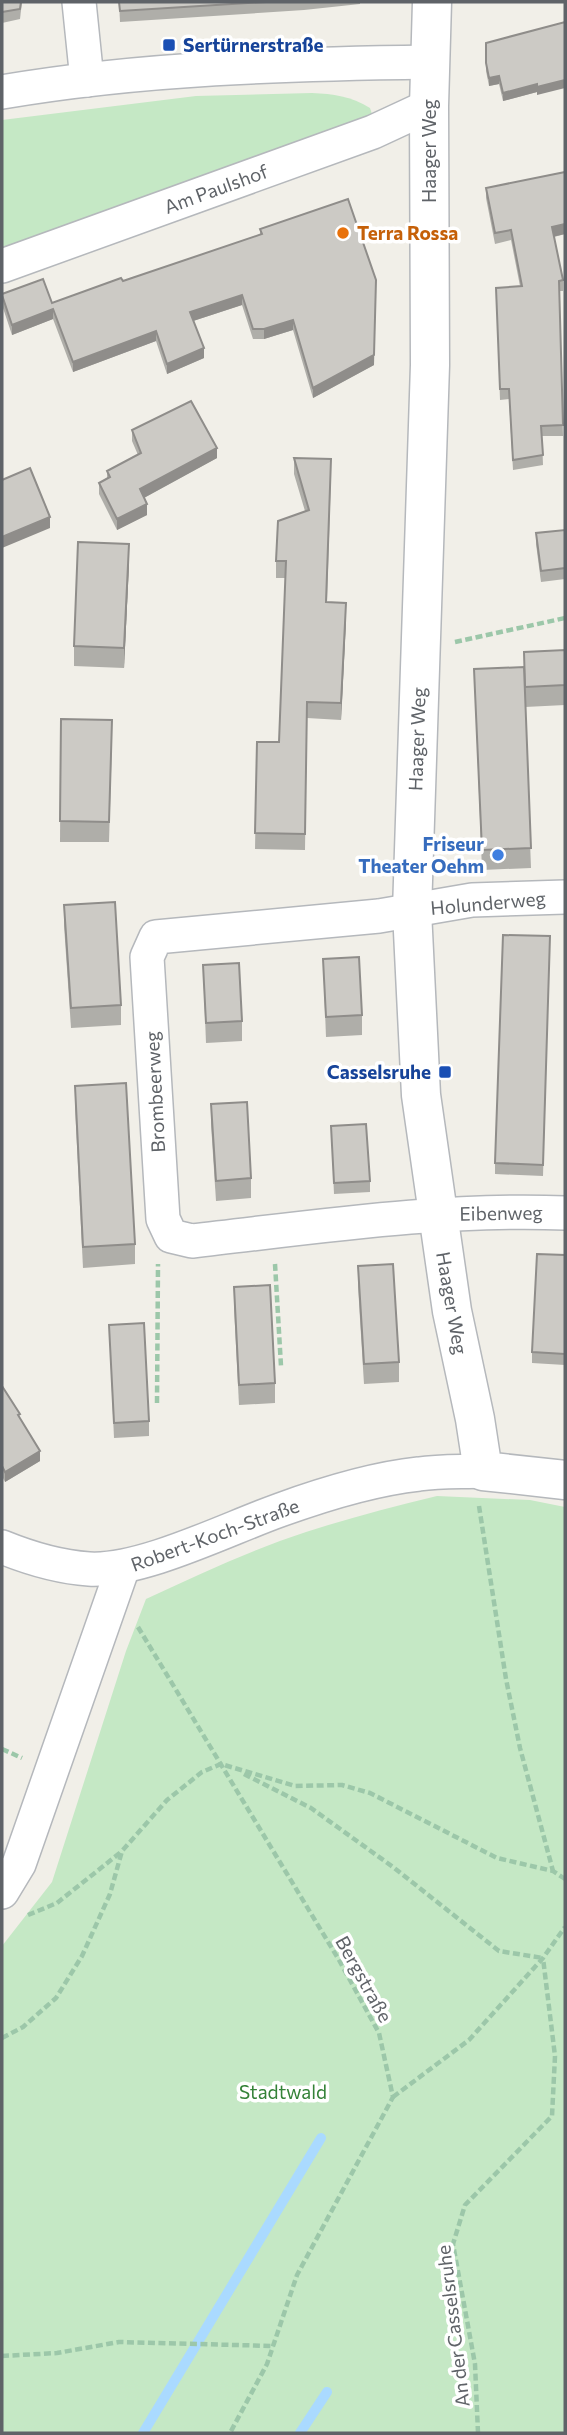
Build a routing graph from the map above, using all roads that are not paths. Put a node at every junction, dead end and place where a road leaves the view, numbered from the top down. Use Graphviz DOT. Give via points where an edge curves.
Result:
graph roads {
  1 [pos="79,2"];
  2 [pos="436,3"];
  3 [pos="429,62"];
  4 [pos="87,80"];
  5 [pos="2,92"];
  6 [pos="429,106"];
  7 [pos="2,267"];
  8 [pos="565,897"];
  9 [pos="412,911"];
  10 [pos="565,1213"];
  11 [pos="436,1214"];
  12 [pos="483,1471"];
  13 [pos="565,1480"];
  14 [pos="2,1547"];
  15 [pos="123,1567"];
  16 [pos="10,1905"];
  1 -- 4 [label="street"];
  2 -- 3 [label="street, Haager Weg"];
  3 -- 4 [label="street" via="299,63"];
  3 -- 6 [label="street, Haager Weg"];
  4 -- 5 [label="street"];
  6 -- 7 [label="street, Am Paulshof" via="373,132"];
  6 -- 9 [label="street, Haager Weg" via="430,365"];
  8 -- 9 [label="street, Holunderweg" via="472,901"];
  9 -- 11 [label="street, Haager Weg" via="421,1095"];
  9 -- 11 [label="street, Brombeerweg" via="156,937 147,957 163,1219 171,1236 192,1241"];
  10 -- 11 [label="street, Eibenweg"];
  11 -- 12 [label="street, Haager Weg"];
  12 -- 13 [label="street, Robert-Koch-Straße"];
  12 -- 15 [label="street, Robert-Koch-Straße" via="419,1474 353,1488"];
  14 -- 15 [label="street" via="28,1558 89,1569"];
  15 -- 16 [label="street, Robert-Koch-Straße" via="19,1864"];
}
